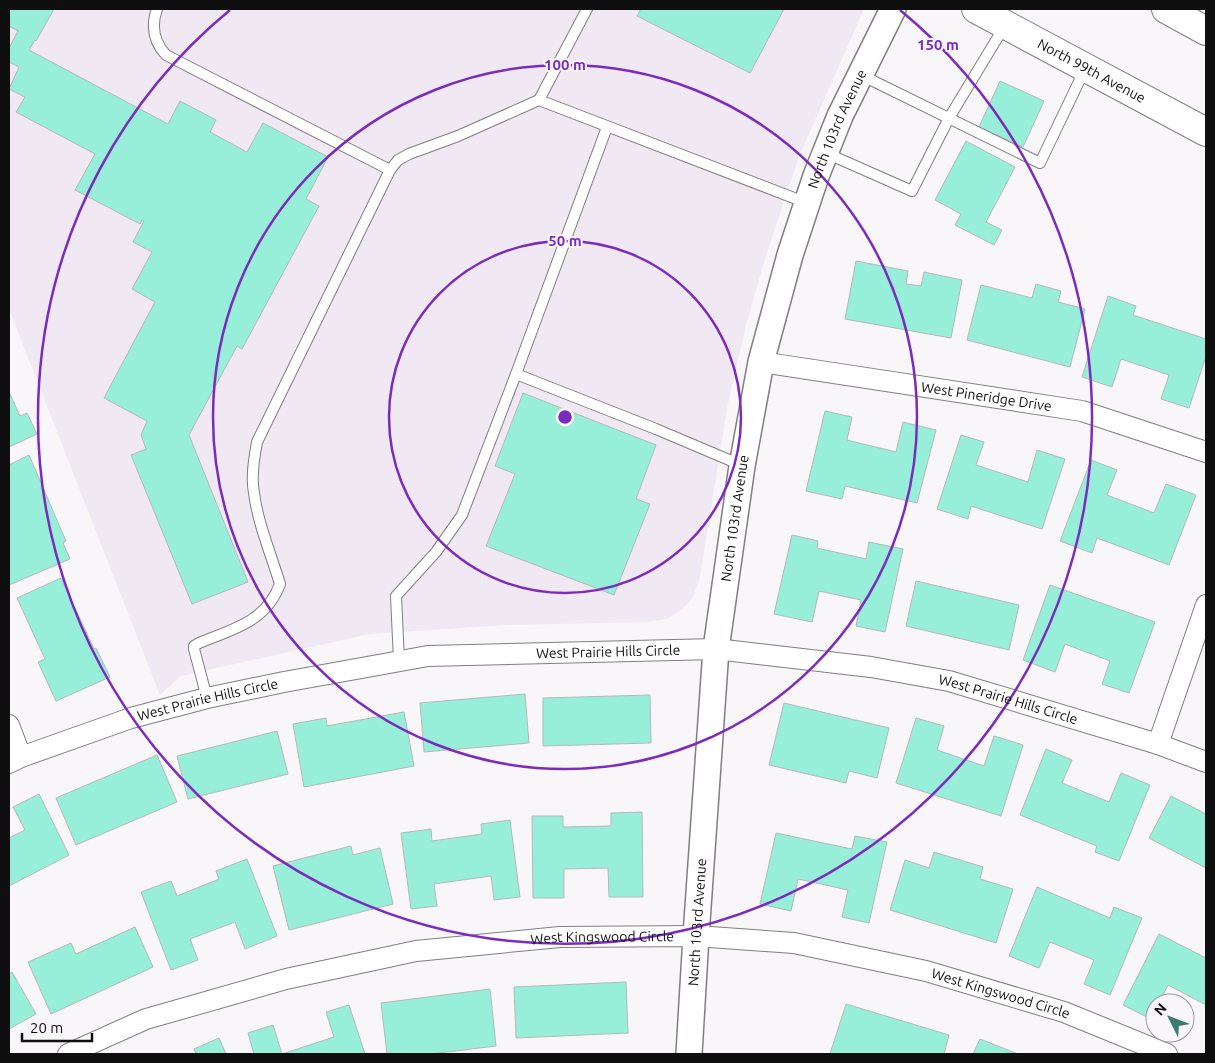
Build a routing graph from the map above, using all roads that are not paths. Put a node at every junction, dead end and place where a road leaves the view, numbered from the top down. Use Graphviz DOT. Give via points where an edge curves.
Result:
graph roads {
  1 [pos="156,9"];
  2 [pos="587,9"];
  3 [pos="893,9"];
  4 [pos="976,9"];
  5 [pos="1166,9"];
  6 [pos="1006,24"];
  7 [pos="1206,31"];
  8 [pos="1086,68"];
  9 [pos="860,74"];
  10 [pos="540,100"];
  11 [pos="949,118"];
  12 [pos="607,127"];
  13 [pos="1206,132"];
  14 [pos="825,153"];
  15 [pos="390,170"];
  16 [pos="806,203"];
  17 [pos="761,362"];
  18 [pos="516,374"];
  19 [pos="1206,452"];
  20 [pos="742,466"];
  21 [pos="1206,605"];
  22 [pos="716,649"];
  23 [pos="399,661"];
  24 [pos="207,698"];
  25 [pos="9,725"];
  26 [pos="1158,744"];
  27 [pos="15,760"];
  28 [pos="1206,762"];
  29 [pos="696,936"];
  30 [pos="68,1054"];
  31 [pos="689,1054"];
  32 [pos="1167,1054"];
  1 -- 15 [label="lane" via="154,34 166,55"];
  2 -- 10 [label="lane"];
  3 -- 9 [label="street, North 103rd Avenue"];
  4 -- 6 [label="main road, North 99th Avenue"];
  5 -- 7 [label="main road"];
  6 -- 8 [label="main road, North 99th Avenue"];
  6 -- 11 [label="lane"];
  8 -- 11 [label="lane" via="1040,163"];
  8 -- 13 [label="main road, North 99th Avenue"];
  9 -- 11 [label="lane"];
  9 -- 14 [label="street, North 103rd Avenue"];
  10 -- 12 [label="lane"];
  10 -- 15 [label="lane" via="409,154"];
  11 -- 14 [label="lane" via="912,191"];
  12 -- 16 [label="lane"];
  12 -- 18 [label="lane"];
  14 -- 16 [label="street, North 103rd Avenue"];
  15 -- 24 [label="lane" via="256,442 253,491 280,584 267,608 249,623 194,646"];
  16 -- 17 [label="street, North 103rd Avenue"];
  17 -- 19 [label="street, West Pineridge Drive" via="1082,411"];
  17 -- 20 [label="street, North 103rd Avenue"];
  18 -- 20 [label="lane"];
  18 -- 23 [label="lane" via="462,515 436,552 396,596"];
  20 -- 22 [label="street, North 103rd Avenue"];
  21 -- 26 [label="street"];
  22 -- 23 [label="street, West Prairie Hills Circle" via="428,656"];
  22 -- 26 [label="street, West Prairie Hills Circle" via="871,667 949,681"];
  22 -- 29 [label="street, North 103rd Avenue"];
  23 -- 24 [label="street, West Prairie Hills Circle"];
  24 -- 27 [label="street, West Prairie Hills Circle" via="132,718"];
  25 -- 27 [label="street"];
  26 -- 28 [label="street, West Prairie Hills Circle"];
  29 -- 30 [label="street, West Kingswood Circle" via="560,937 416,952 286,979 146,1019"];
  29 -- 31 [label="street, North 103rd Avenue"];
  29 -- 32 [label="street, West Kingswood Circle" via="794,943 926,971 1064,1012"];
}
